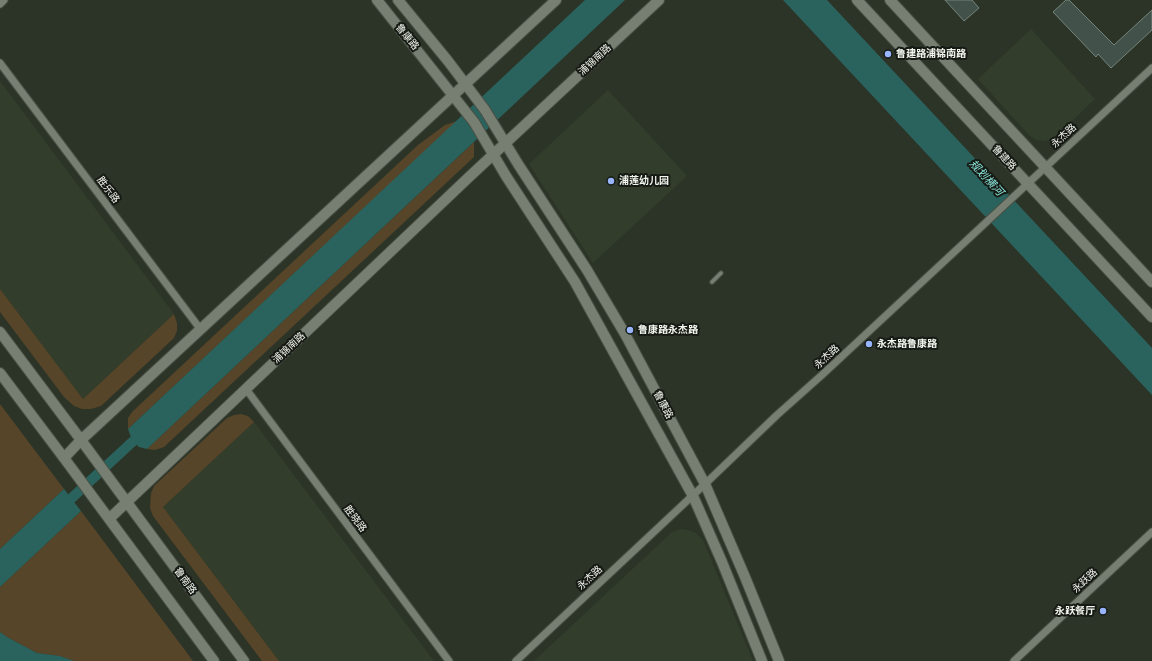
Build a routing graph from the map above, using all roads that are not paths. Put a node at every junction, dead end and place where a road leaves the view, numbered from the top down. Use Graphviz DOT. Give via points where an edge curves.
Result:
graph roads {
  1 [pos="4,0"];
  2 [pos="377,0"];
  3 [pos="398,0"];
  4 [pos="556,0"];
  5 [pos="659,0"];
  6 [pos="857,0"];
  7 [pos="890,0"];
  8 [pos="0,4"];
  9 [pos="0,63"];
  10 [pos="1152,68"];
  11 [pos="465,84"];
  12 [pos="453,95"];
  13 [pos="505,144"];
  14 [pos="493,155"];
  15 [pos="1045,168"];
  16 [pos="1028,184"];
  17 [pos="721,273"];
  18 [pos="712,282"];
  19 [pos="1152,282"];
  20 [pos="1152,317"];
  21 [pos="201,330"];
  22 [pos="0,332"];
  23 [pos="0,372"];
  24 [pos="246,389"];
  25 [pos="81,440"];
  26 [pos="64,458"];
  27 [pos="705,484"];
  28 [pos="693,496"];
  29 [pos="126,502"];
  30 [pos="109,519"];
  31 [pos="1152,532"];
  32 [pos="214,661"];
  33 [pos="244,661"];
  34 [pos="449,661"];
  35 [pos="516,661"];
  36 [pos="762,661"];
  37 [pos="779,661"];
  38 [pos="1014,661"];
  1 -- 8 [label="street"];
  2 -- 12 [label="street, 鲁康路"];
  3 -- 11 [label="street, 鲁康路"];
  4 -- 11 [label="street"];
  5 -- 13 [label="street, 浦锦南路"];
  6 -- 16 [label="street, 鲁建路"];
  7 -- 15 [label="street"];
  9 -- 21 [label="street, 胜乐路"];
  10 -- 15 [label="street, 永杰路"];
  11 -- 12 [label="street"];
  11 -- 13 [label="street, 鲁康路" via="485,110"];
  12 -- 14 [label="street, 鲁康路" via="474,122"];
  12 -- 21 [label="street"];
  13 -- 14 [label="street, 浦锦南路"];
  13 -- 27 [label="street, 鲁康路" via="587,270 625,334"];
  14 -- 24 [label="street, 浦锦南路"];
  14 -- 28 [label="street, 鲁康路" via="575,282"];
  15 -- 16 [label="street, 永杰路"];
  15 -- 19 [label="street"];
  16 -- 20 [label="street, 鲁建路"];
  16 -- 27 [label="street, 永杰路" via="777,414"];
  17 -- 18 [label="lane"];
  21 -- 25 [label="street"];
  22 -- 25 [label="street"];
  23 -- 26 [label="street"];
  24 -- 29 [label="street, 浦锦南路"];
  24 -- 34 [label="street, 胜晓路"];
  25 -- 26 [label="street"];
  25 -- 29 [label="street, 鲁南路"];
  26 -- 30 [label="street"];
  27 -- 28 [label="street, 永杰路"];
  27 -- 37 [label="street, 鲁康路"];
  28 -- 35 [label="street, 永杰路"];
  28 -- 36 [label="street, 鲁康路"];
  29 -- 30 [label="street, 浦锦南路"];
  29 -- 33 [label="street, 鲁南路"];
  30 -- 32 [label="street"];
  31 -- 38 [label="street, 永跃路"];
}
